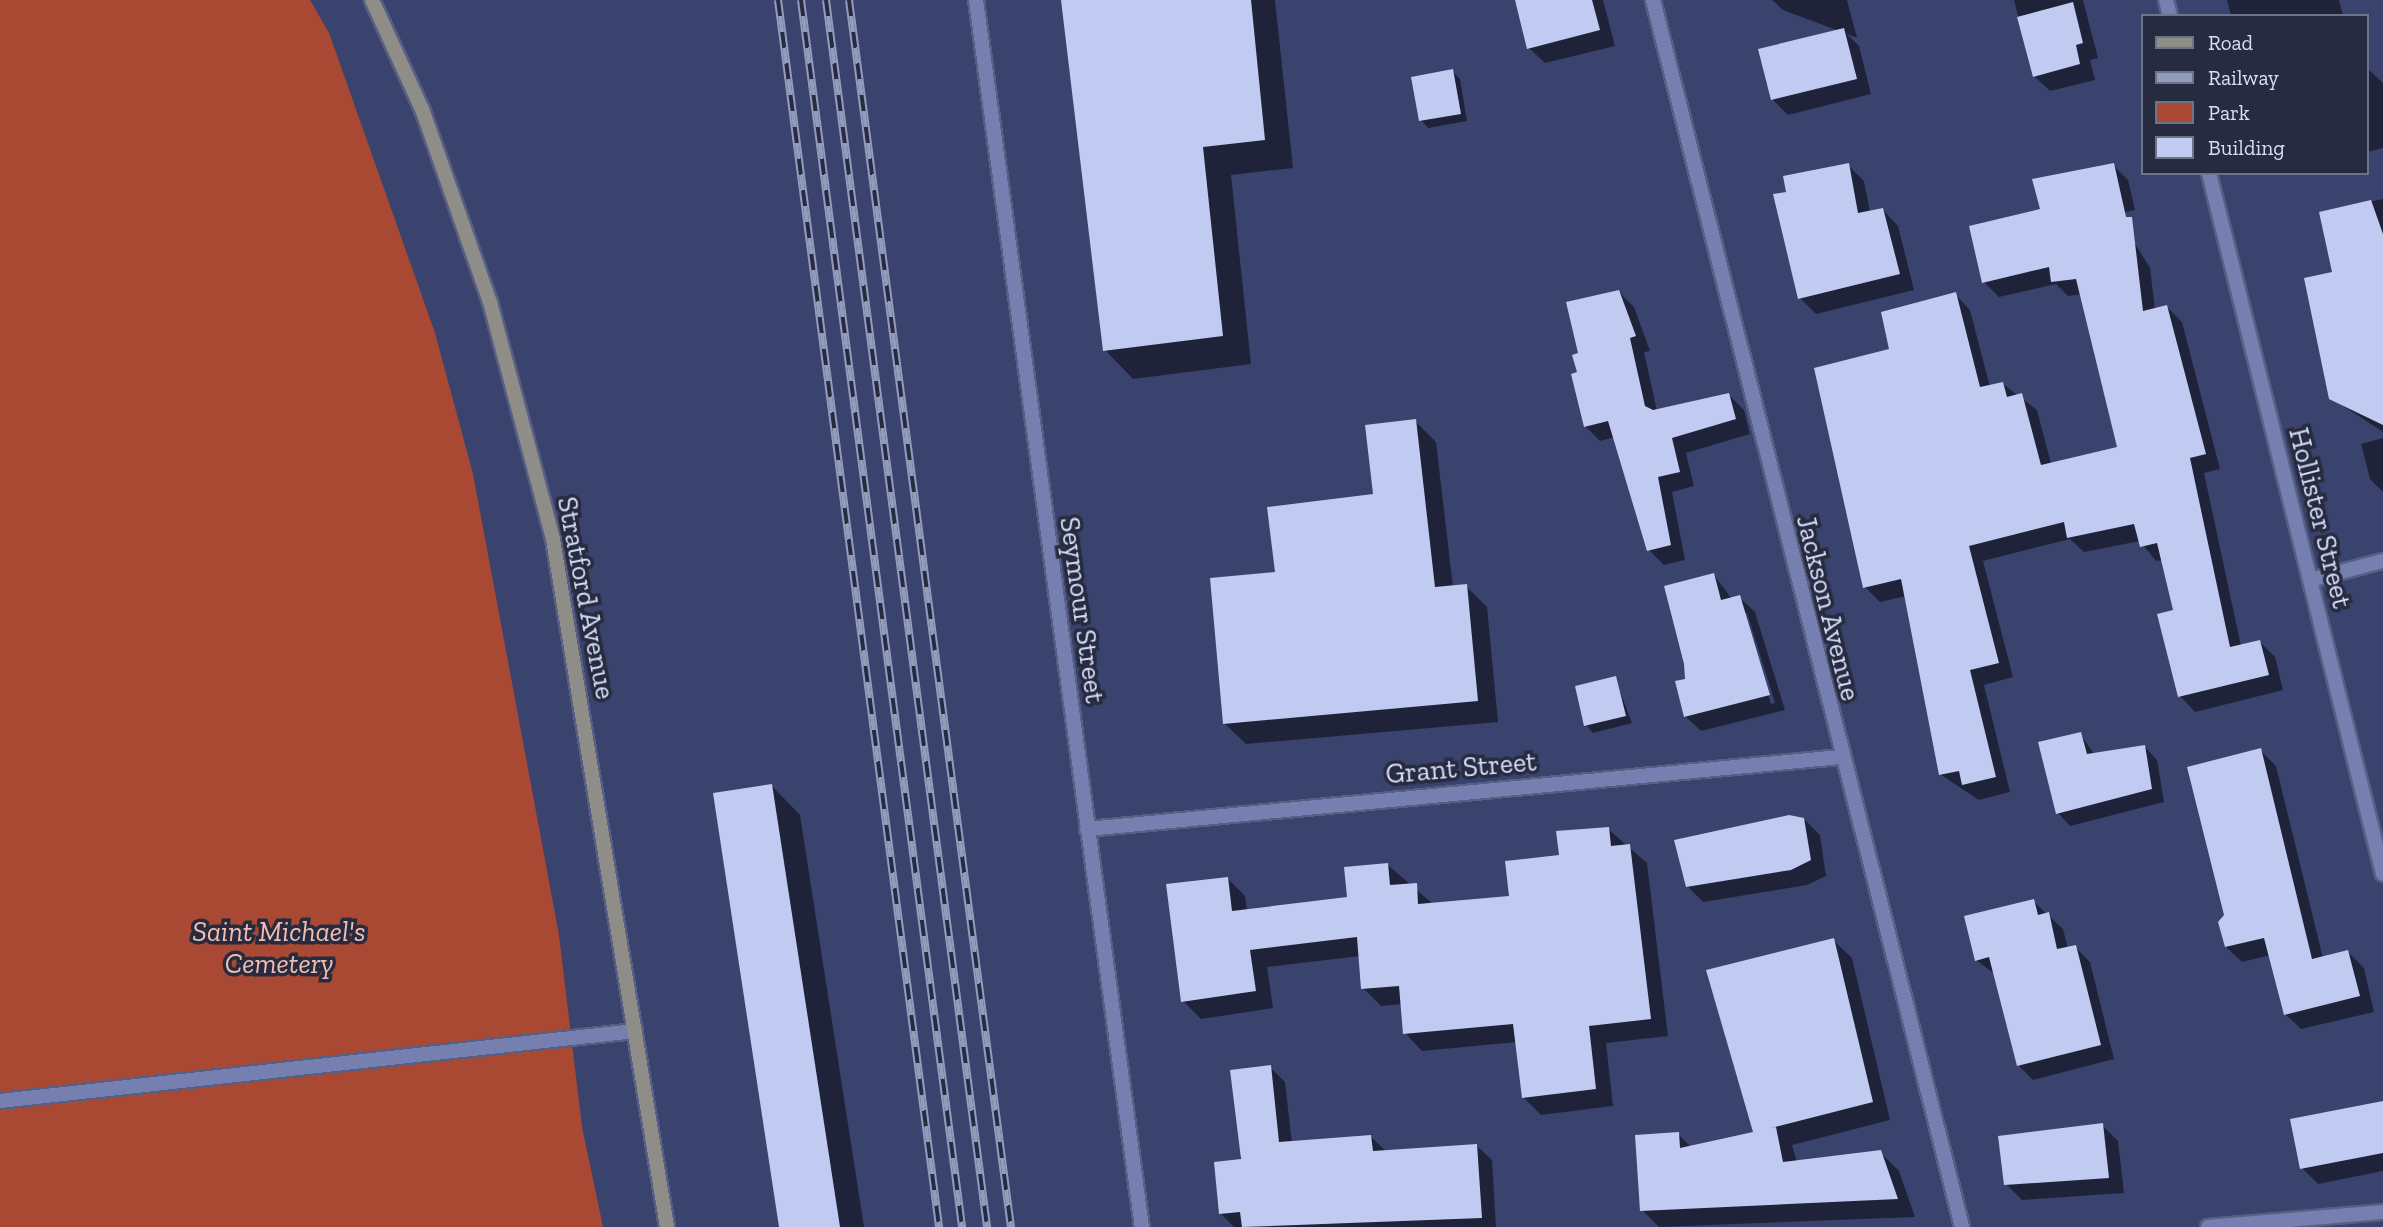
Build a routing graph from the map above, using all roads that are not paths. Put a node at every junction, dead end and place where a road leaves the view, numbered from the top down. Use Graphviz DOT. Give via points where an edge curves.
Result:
graph roads {
  1 [pos="372,0"];
  2 [pos="976,0"];
  3 [pos="1653,0"];
  4 [pos="2209,175"];
  5 [pos="2383,561"];
  6 [pos="2310,580"];
  7 [pos="1840,757"];
  8 [pos="1087,829"];
  9 [pos="2383,874"];
  10 [pos="635,1031"];
  11 [pos="0,1101"];
  12 [pos="2383,1212"];
  13 [pos="667,1227"];
  14 [pos="1142,1227"];
  15 [pos="1962,1227"];
  16 [pos="2208,1227"];
  1 -- 10 [label="main road, Stratford Avenue" via="422,109 490,302 523,419 553,539"];
  2 -- 8 [label="street, Seymour Street"];
  3 -- 7 [label="street, Jackson Avenue"];
  4 -- 6 [label="street, Hollister Street"];
  5 -- 6 [label="street"];
  6 -- 9 [label="street, Hollister Street"];
  7 -- 8 [label="street, Grant Street"];
  7 -- 15 [label="street, Jackson Avenue"];
  8 -- 14 [label="street, Seymour Street"];
  10 -- 11 [label="street"];
  10 -- 13 [label="main road, Stratford Avenue"];
  12 -- 16 [label="street"];
}
